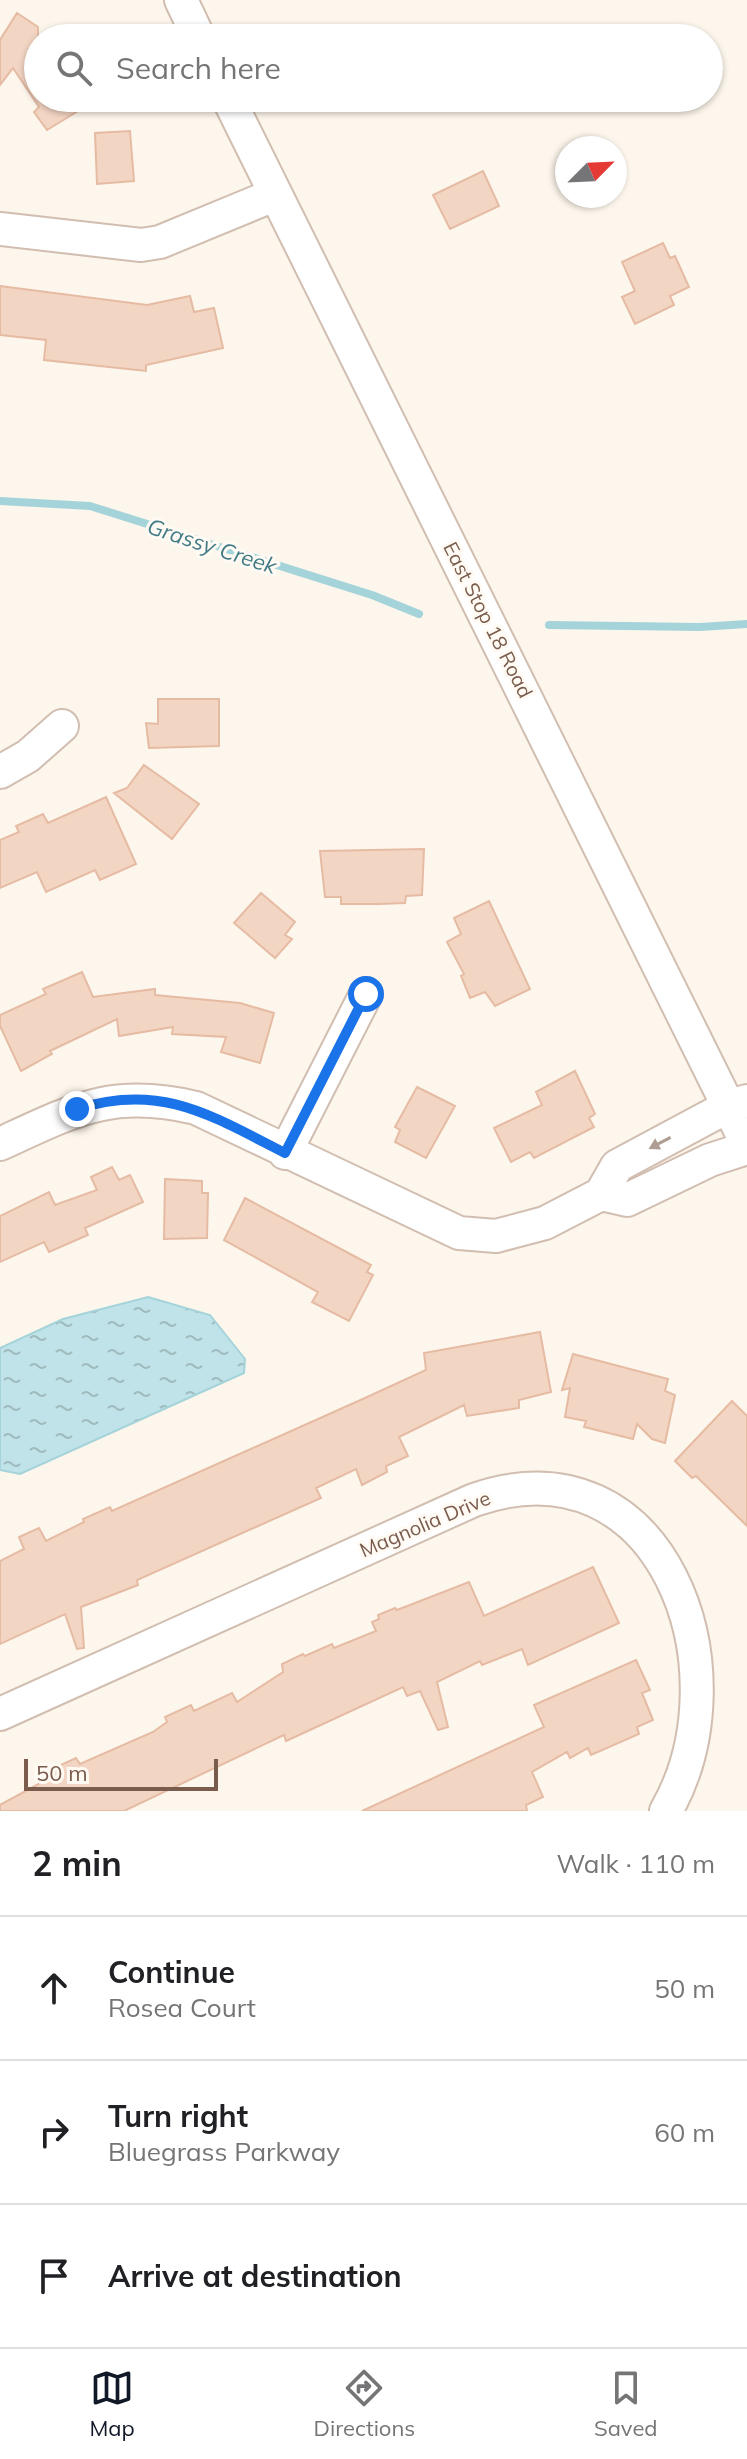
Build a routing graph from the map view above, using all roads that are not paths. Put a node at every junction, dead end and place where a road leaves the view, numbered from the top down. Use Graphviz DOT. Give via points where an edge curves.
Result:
graph roads {
  1 [pos="181,0"];
  2 [pos="192,24"];
  3 [pos="235,112"];
  4 [pos="274,195"];
  5 [pos="0,229"];
  6 [pos="62,726"];
  7 [pos="0,772"];
  8 [pos="366,994"];
  9 [pos="738,1104"];
  10 [pos="0,1144"];
  11 [pos="747,1146"];
  12 [pos="285,1153"];
  13 [pos="601,1194"];
  14 [pos="0,1714"];
  15 [pos="666,1811"];
  1 -- 2 [label="street"];
  3 -- 4 [label="street, East Stop 18 Road"];
  4 -- 5 [label="street" via="141,245"];
  4 -- 9 [label="street, East Stop 18 Road"];
  6 -- 7 [label="street"];
  8 -- 12 [label="street"];
  9 -- 11 [label="street, East Stop 18 Road"];
  9 -- 13 [label="street, one-way" via="617,1166"];
  10 -- 12 [label="street" via="95,1103 146,1100 196,1108"];
  11 -- 13 [label="street" via="627,1200"];
  12 -- 13 [label="street" via="459,1233 496,1236 533,1226"];
  14 -- 15 [label="street, Magnolia Drive" via="474,1500 517,1488 568,1489 628,1512 665,1541 691,1576 721,1650 725,1679 709,1752"];
}
